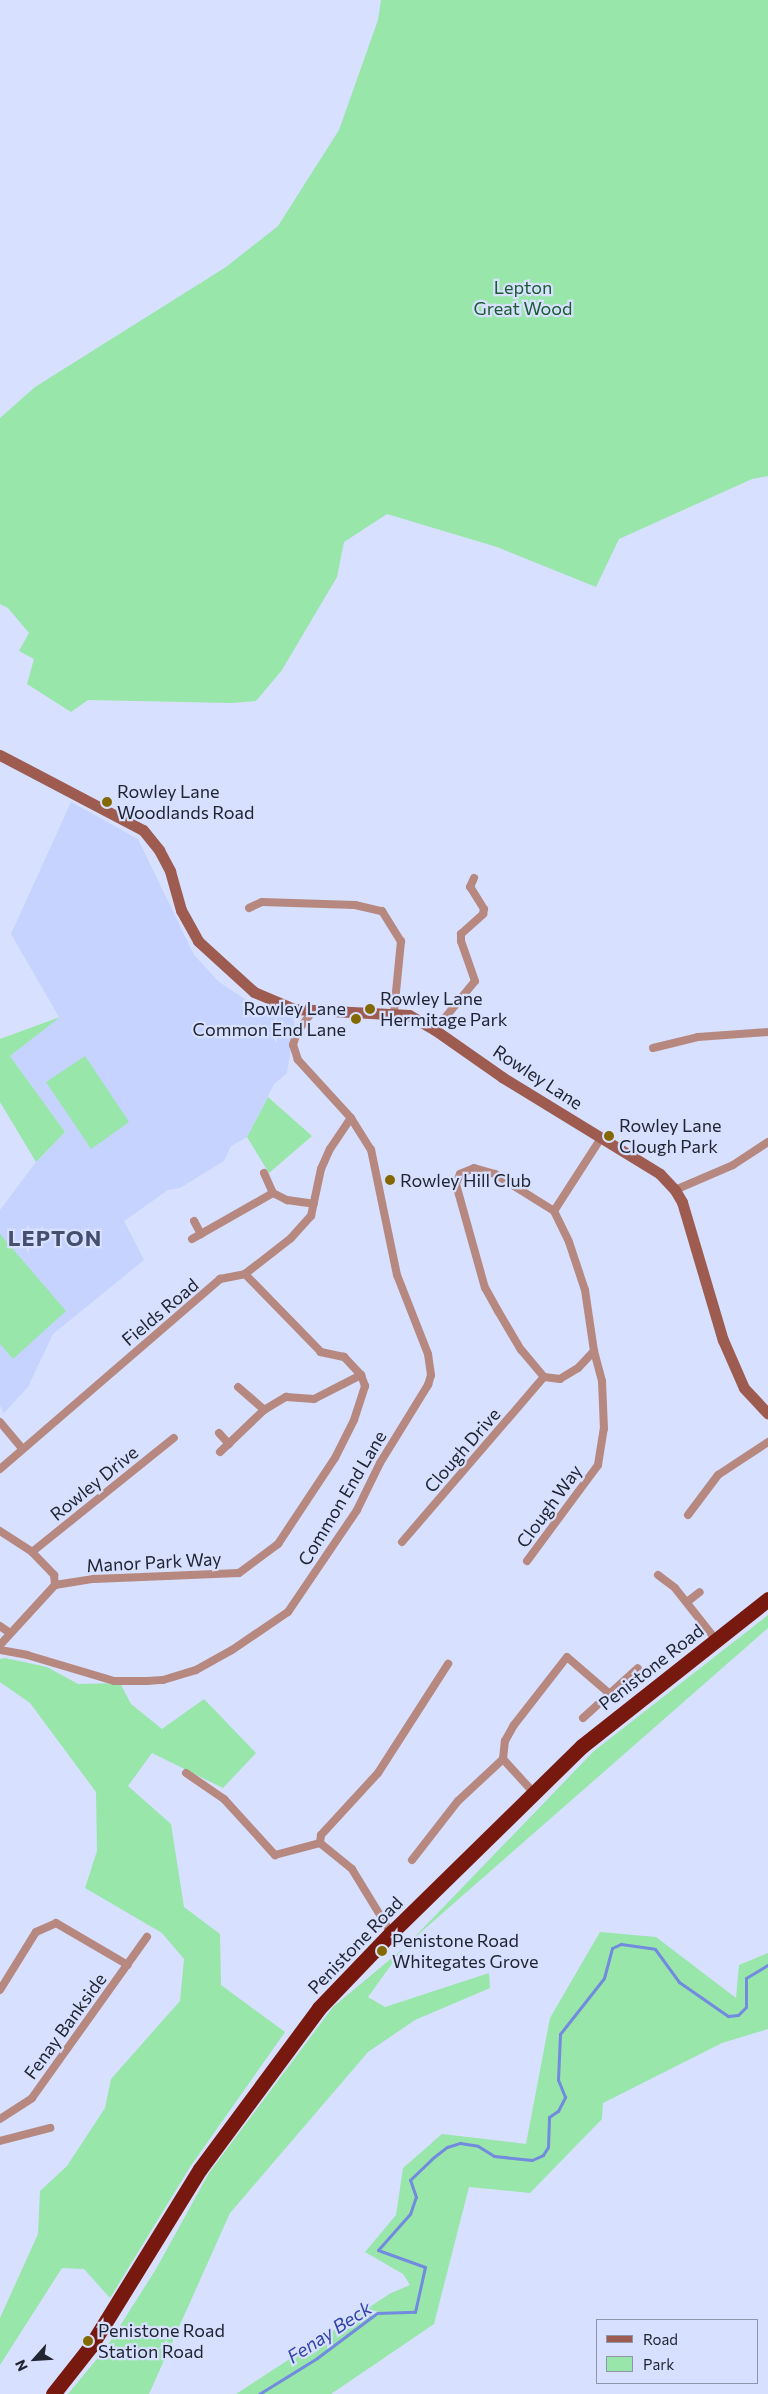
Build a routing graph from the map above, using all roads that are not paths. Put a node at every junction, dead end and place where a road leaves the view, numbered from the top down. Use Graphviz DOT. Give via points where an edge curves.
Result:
graph roads {
  1 [pos="0,755"];
  2 [pos="474,878"];
  3 [pos="249,908"];
  4 [pos="313,1011"];
  5 [pos="394,1012"];
  6 [pos="435,1030"];
  7 [pos="768,1032"];
  8 [pos="653,1048"];
  9 [pos="351,1118"];
  10 [pos="601,1138"];
  11 [pos="768,1142"];
  12 [pos="264,1173"];
  13 [pos="675,1190"];
  14 [pos="273,1193"];
  15 [pos="314,1204"];
  16 [pos="554,1211"];
  17 [pos="194,1221"];
  18 [pos="201,1234"];
  19 [pos="192,1239"];
  20 [pos="245,1274"];
  21 [pos="594,1351"];
  22 [pos="361,1375"];
  23 [pos="544,1378"];
  24 [pos="238,1387"];
  25 [pos="264,1410"];
  26 [pos="768,1414"];
  27 [pos="0,1422"];
  28 [pos="219,1434"];
  29 [pos="174,1438"];
  30 [pos="768,1442"];
  31 [pos="229,1444"];
  32 [pos="23,1449"];
  33 [pos="220,1452"];
  34 [pos="0,1469"];
  35 [pos="688,1515"];
  36 [pos="0,1531"];
  37 [pos="402,1542"];
  38 [pos="32,1552"];
  39 [pos="527,1561"];
  40 [pos="658,1575"];
  41 [pos="55,1585"];
  42 [pos="700,1592"];
  43 [pos="768,1599"];
  44 [pos="686,1602"];
  45 [pos="0,1626"];
  46 [pos="10,1633"];
  47 [pos="716,1640"];
  48 [pos="0,1645"];
  49 [pos="0,1650"];
  50 [pos="448,1664"];
  51 [pos="638,1668"];
  52 [pos="610,1694"];
  53 [pos="583,1718"];
  54 [pos="503,1759"];
  55 [pos="186,1773"];
  56 [pos="534,1794"];
  57 [pos="320,1843"];
  58 [pos="412,1860"];
  59 [pos="391,1934"];
  60 [pos="147,1937"];
  61 [pos="128,1965"];
  62 [pos="0,1990"];
  63 [pos="0,2119"];
  64 [pos="50,2128"];
  65 [pos="0,2140"];
  66 [pos="53,2394"];
  1 -- 4 [label="main road, Rowley Lane" via="143,830 170,871 181,910 198,941 254,992 294,1009"];
  2 -- 6 [label="street" via="470,887 484,909 483,914 461,934 461,941 475,981"];
  3 -- 5 [label="street" via="262,902 355,905 382,911 402,942"];
  4 -- 5 [label="main road, Rowley Lane"];
  4 -- 9 [label="street, Common End Lane" via="297,1032 293,1045 298,1060"];
  5 -- 6 [label="main road, Rowley Lane" via="409,1015"];
  6 -- 10 [label="main road, Rowley Lane" via="502,1077"];
  7 -- 8 [label="street" via="698,1037"];
  9 -- 15 [label="street, Fields Road" via="327,1155"];
  9 -- 49 [label="street, Common End Lane" via="371,1150 379,1174 392,1256 431,1367 428,1385 380,1463 357,1510 288,1612 198,1670 163,1680 114,1681"];
  10 -- 13 [label="main road, Rowley Lane" via="652,1168"];
  10 -- 16 [label="street"];
  11 -- 13 [label="street" via="733,1165"];
  12 -- 14 [label="street"];
  13 -- 26 [label="main road, Rowley Lane" via="686,1214 723,1340 744,1388"];
  14 -- 15 [label="street" via="287,1200"];
  14 -- 18 [label="street"];
  15 -- 20 [label="street, Fields Road" via="311,1216 291,1238"];
  16 -- 21 [label="street, Clough Way" via="569,1242 585,1290"];
  16 -- 23 [label="street" via="495,1174 474,1168 460,1174 456,1184 485,1288 522,1350"];
  17 -- 18 [label="street"];
  18 -- 19 [label="street"];
  20 -- 22 [label="street" via="321,1352 344,1357"];
  20 -- 32 [label="street, Fields Road" via="220,1280"];
  21 -- 23 [label="street" via="578,1368 560,1378"];
  21 -- 39 [label="street, Clough Way" via="602,1382 604,1429 598,1465"];
  22 -- 25 [label="street" via="314,1399 286,1397"];
  22 -- 41 [label="street, Manor Park Way" via="365,1386 354,1420 334,1458 278,1544 239,1573 94,1578"];
  23 -- 37 [label="street, Clough Drive"];
  24 -- 25 [label="street"];
  25 -- 31 [label="street"];
  27 -- 32 [label="street"];
  28 -- 31 [label="street"];
  29 -- 38 [label="street, Rowley Drive"];
  30 -- 35 [label="street" via="718,1475"];
  31 -- 33 [label="street"];
  32 -- 34 [label="street, Fields Road"];
  36 -- 38 [label="street"];
  38 -- 41 [label="street" via="54,1575"];
  40 -- 44 [label="street"];
  41 -- 46 [label="street"];
  42 -- 44 [label="street"];
  43 -- 47 [label="highway, Penistone Road"];
  44 -- 47 [label="street"];
  45 -- 46 [label="street"];
  46 -- 48 [label="street"];
  47 -- 56 [label="highway, Penistone Road" via="630,1705"];
  50 -- 57 [label="street" via="378,1773 320,1835"];
  51 -- 52 [label="street"];
  52 -- 53 [label="street"];
  52 -- 54 [label="street" via="567,1657 514,1725 505,1741"];
  54 -- 56 [label="street"];
  54 -- 58 [label="street" via="458,1801"];
  55 -- 57 [label="street" via="224,1799 275,1856"];
  56 -- 59 [label="highway, Penistone Road"];
  57 -- 59 [label="street" via="352,1869"];
  59 -- 66 [label="highway, Penistone Road" via="319,2008 200,2169 90,2347"];
  60 -- 61 [label="street, Fenay Bankside"];
  61 -- 62 [label="street, Fenay Bankside" via="56,1923 36,1932"];
  61 -- 63 [label="street, Fenay Bankside" via="32,2098"];
  64 -- 65 [label="street"];
}
